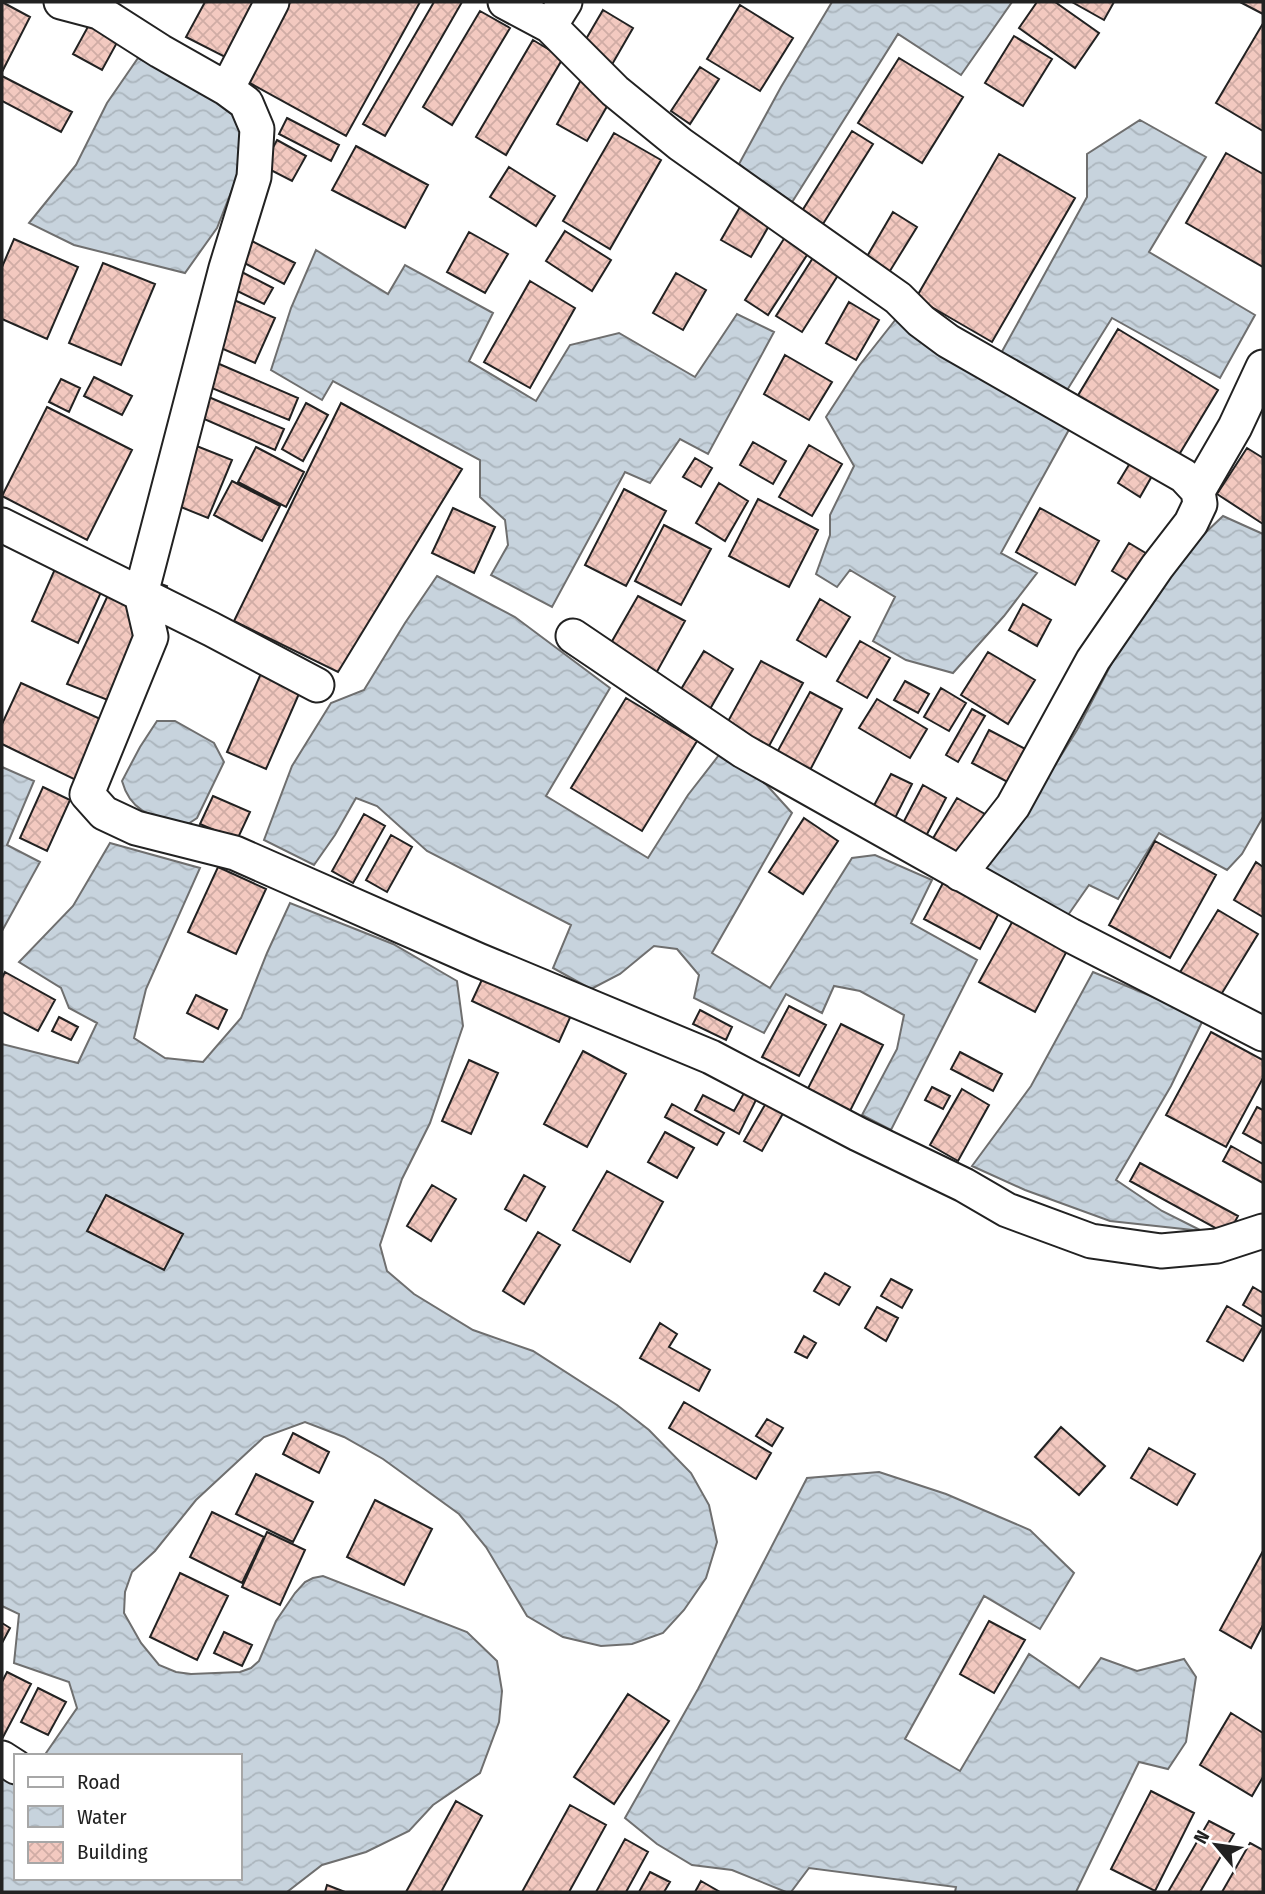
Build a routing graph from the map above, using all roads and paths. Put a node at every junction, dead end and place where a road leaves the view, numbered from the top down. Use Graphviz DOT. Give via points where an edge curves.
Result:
graph roads {
  1 [pos="61,2"];
  2 [pos="272,2"];
  3 [pos="505,2"];
  4 [pos="558,14"];
  5 [pos="227,89"];
  6 [pos="1263,367"];
  7 [pos="1198,491"];
  8 [pos="2,525"];
  9 [pos="141,594"];
  10 [pos="573,636"];
  11 [pos="317,685"];
  12 [pos="960,874"];
  13 [pos="1263,1034"];
  14 [pos="1263,1231"];
  1 -- 5 [label="street" via="99,12"];
  2 -- 5 [label="street"];
  3 -- 4 [label="street"];
  4 -- 7 [label="street" via="615,91 680,144 898,298 948,341 1184,476"];
  5 -- 9 [label="street" via="246,103 257,129 254,177"];
  6 -- 7 [label="street"];
  7 -- 12 [label="street" via="1200,504 1191,523 1093,660 1013,806"];
  8 -- 9 [label="street"];
  9 -- 11 [label="street"];
  9 -- 14 [label="street" via="151,637 87,794 104,813 136,828 235,853 711,1057 1007,1210 1091,1241 1161,1251 1217,1247"];
  10 -- 12 [label="street" via="743,751"];
  12 -- 13 [label="street"];
}
